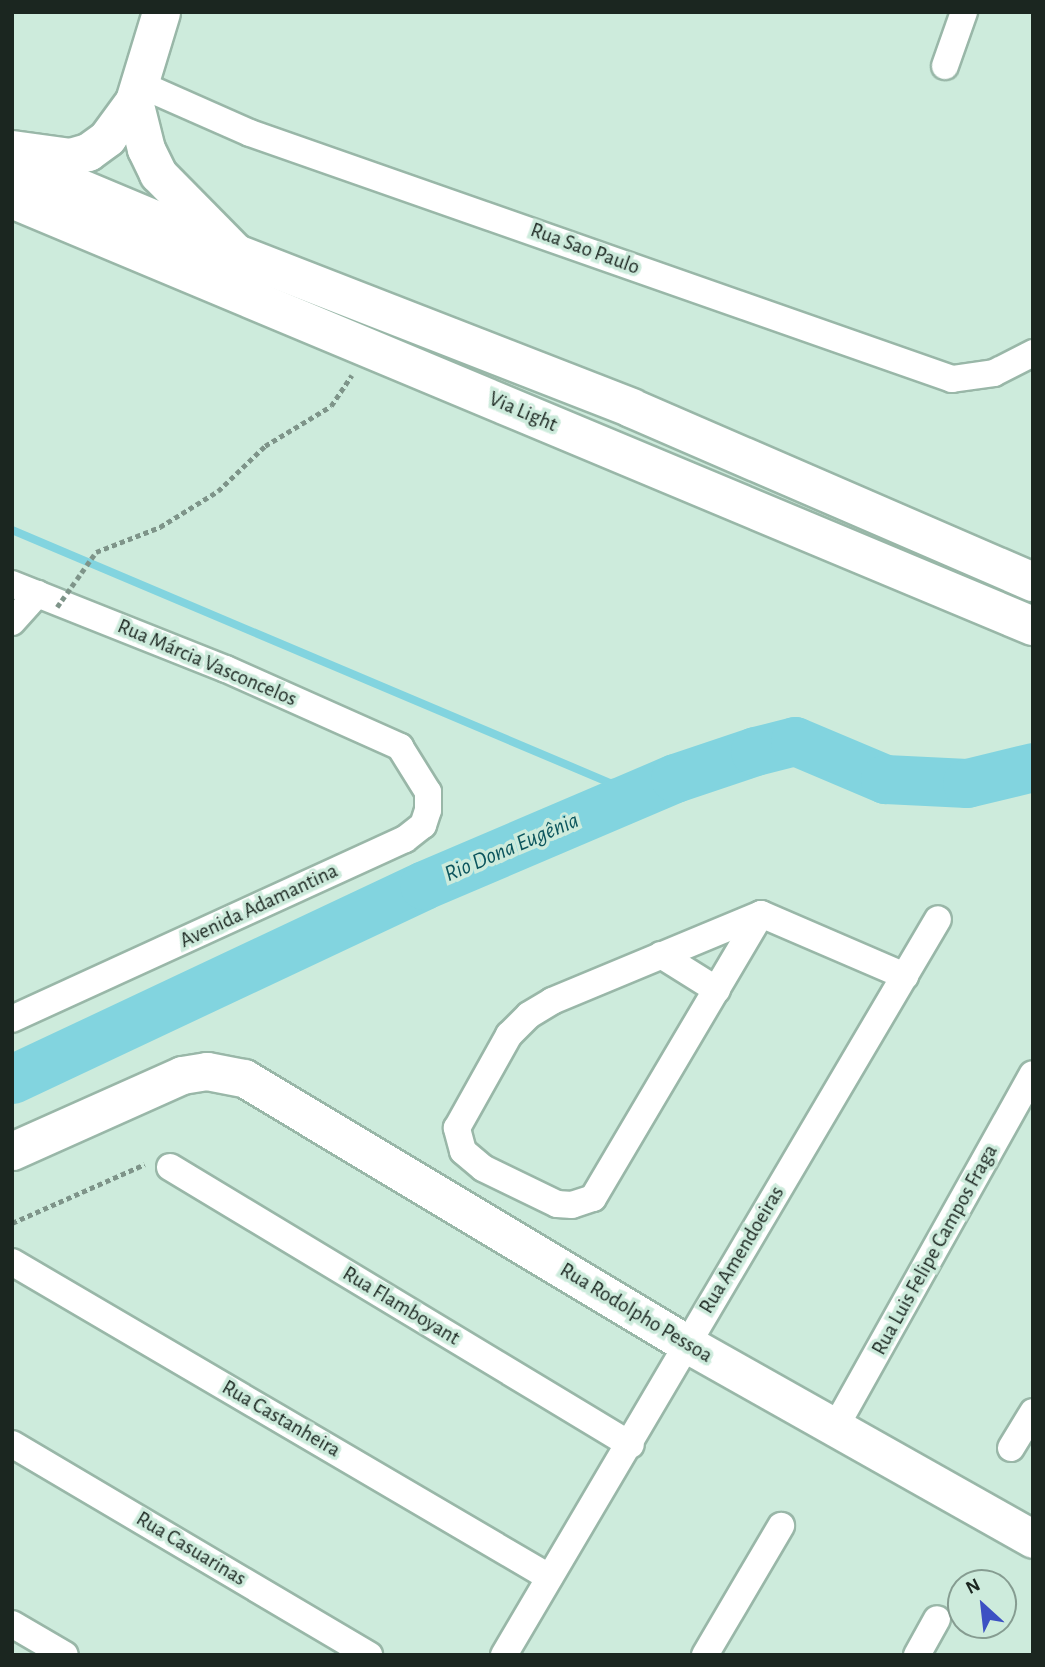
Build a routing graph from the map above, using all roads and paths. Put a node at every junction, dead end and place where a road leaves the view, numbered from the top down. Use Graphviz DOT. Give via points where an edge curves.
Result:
graph roads {
  1 [pos="162,12"];
  2 [pos="964,12"];
  3 [pos="945,66"];
  4 [pos="137,92"];
  5 [pos="12,149"];
  6 [pos="12,160"];
  7 [pos="12,199"];
  8 [pos="237,254"];
  9 [pos="365,346"];
  10 [pos="1033,353"];
  11 [pos="1033,582"];
  12 [pos="12,584"];
  13 [pos="47,601"];
  14 [pos="12,622"];
  15 [pos="1033,626"];
  16 [pos="400,747"];
  17 [pos="761,914"];
  18 [pos="938,919"];
  19 [pos="661,955"];
  20 [pos="905,976"];
  21 [pos="717,990"];
  22 [pos="12,1018"];
  23 [pos="1033,1074"];
  24 [pos="12,1151"];
  25 [pos="170,1167"];
  26 [pos="12,1223"];
  27 [pos="12,1262"];
  28 [pos="687,1344"];
  29 [pos="1033,1412"];
  30 [pos="836,1426"];
  31 [pos="12,1444"];
  32 [pos="631,1445"];
  33 [pos="1011,1448"];
  34 [pos="781,1525"];
  35 [pos="1033,1539"];
  36 [pos="549,1577"];
  37 [pos="937,1619"];
  38 [pos="12,1623"];
  39 [pos="65,1655"];
  40 [pos="369,1655"];
  41 [pos="504,1655"];
  42 [pos="705,1655"];
  43 [pos="917,1655"];
  1 -- 4 [label="street"];
  2 -- 3 [label="street"];
  4 -- 5 [label="street" via="107,138 88,152 70,157"];
  4 -- 8 [label="street" via="146,149 158,174"];
  4 -- 10 [label="street, Rua Sao Paulo" via="952,379 994,373"];
  6 -- 8 [label="main road, Via Light"];
  7 -- 9 [label="main road, Via Light"];
  8 -- 11 [label="main road, Via Light" via="631,408"];
  9 -- 13 [label="path, bridge" via="331,406 265,446 218,491 185,514 96,552"];
  9 -- 15 [label="main road, Via Light"];
  12 -- 13 [label="street, Rua Márcia Vasconcelos"];
  13 -- 14 [label="street"];
  13 -- 16 [label="street, Rua Márcia Vasconcelos" via="226,669"];
  16 -- 22 [label="street, Avenida Adamantina" via="428,792 423,825 405,839"];
  17 -- 19 [label="street"];
  17 -- 20 [label="street"];
  17 -- 21 [label="street"];
  18 -- 20 [label="street, Rua Amendoeiras"];
  19 -- 21 [label="street"];
  19 -- 21 [label="street" via="552,1001 509,1035 457,1128 456,1139 471,1161 557,1204 593,1198"];
  20 -- 28 [label="street, Rua Amendoeiras"];
  23 -- 30 [label="street, Rua Luis Felipe Campos Fraga"];
  24 -- 28 [label="street, Rua Rodolpho Pessoa" via="182,1075 207,1071 244,1078"];
  25 -- 26 [label="path" via="135,1166"];
  25 -- 32 [label="street, Rua Flamboyant"];
  27 -- 36 [label="street, Rua Castanheira"];
  28 -- 30 [label="street, Rua Rodolpho Pessoa"];
  28 -- 32 [label="street, Rua Amendoeiras"];
  29 -- 33 [label="street"];
  30 -- 35 [label="street, Rua Rodolpho Pessoa"];
  31 -- 40 [label="street, Rua Casuarinas"];
  32 -- 36 [label="street, Rua Amendoeiras"];
  34 -- 42 [label="street"];
  36 -- 41 [label="street, Rua Amendoeiras"];
  37 -- 43 [label="street"];
  38 -- 39 [label="street"];
}
